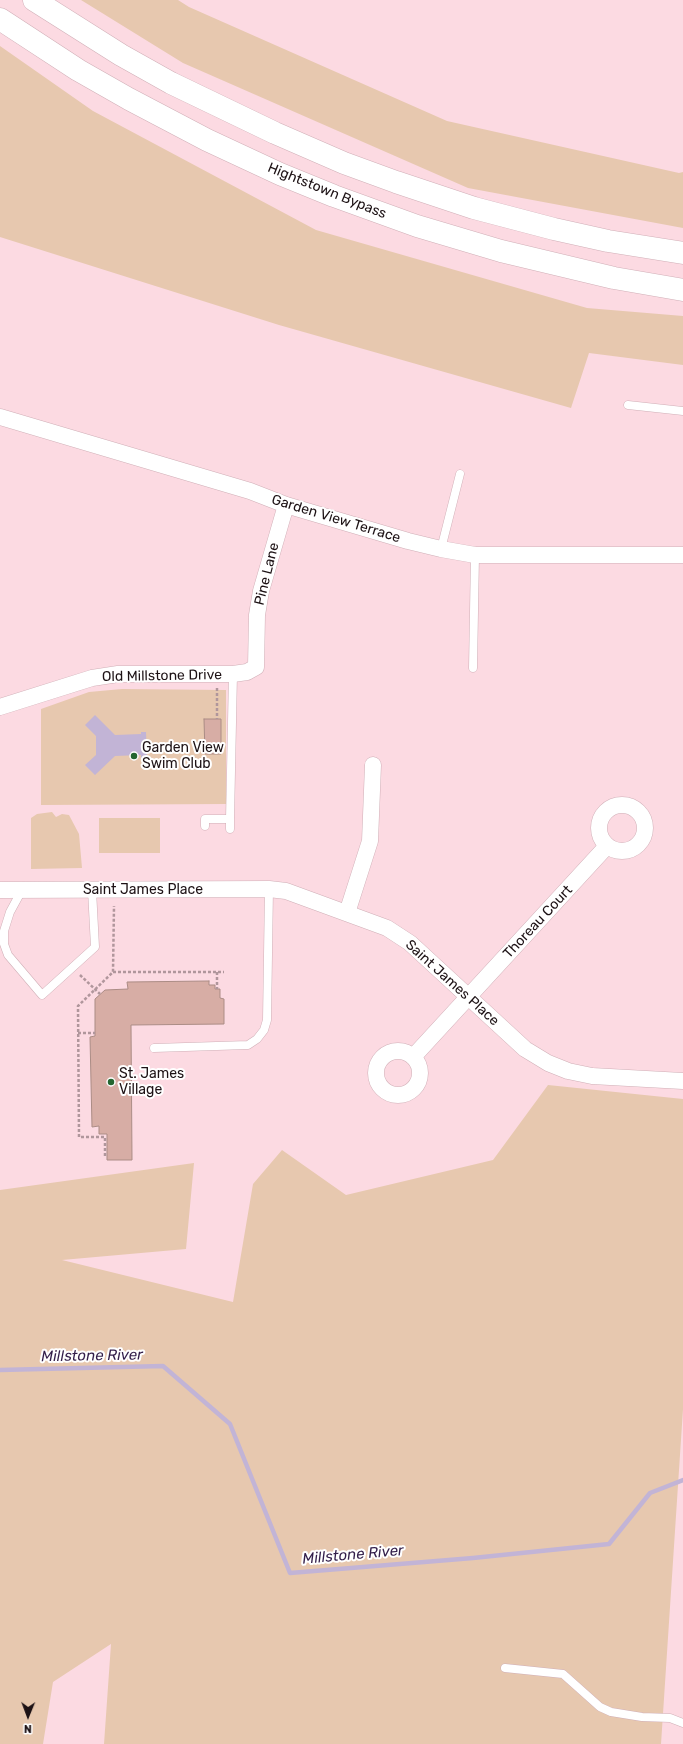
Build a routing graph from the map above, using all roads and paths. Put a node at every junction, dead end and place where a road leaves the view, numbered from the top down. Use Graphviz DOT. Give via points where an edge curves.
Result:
graph roads {
  1 [pos="34,0"];
  2 [pos="0,19"];
  3 [pos="683,253"];
  4 [pos="683,290"];
  5 [pos="628,405"];
  6 [pos="683,411"];
  7 [pos="0,417"];
  8 [pos="460,474"];
  9 [pos="286,505"];
  10 [pos="441,549"];
  11 [pos="474,555"];
  12 [pos="683,555"];
  13 [pos="256,667"];
  14 [pos="472,668"];
  15 [pos="233,674"];
  16 [pos="217,688"];
  17 [pos="0,707"];
  18 [pos="217,719"];
  19 [pos="373,765"];
  20 [pos="230,819"];
  21 [pos="205,826"];
  22 [pos="230,829"];
  23 [pos="607,846"];
  24 [pos="269,889"];
  25 [pos="0,890"];
  26 [pos="22,890"];
  27 [pos="92,890"];
  28 [pos="114,906"];
  29 [pos="347,913"];
  30 [pos="72,968"];
  31 [pos="113,972"];
  32 [pos="217,972"];
  33 [pos="224,972"];
  34 [pos="95,989"];
  35 [pos="217,989"];
  36 [pos="100,994"];
  37 [pos="468,997"];
  38 [pos="78,1033"];
  39 [pos="95,1033"];
  40 [pos="154,1048"];
  41 [pos="413,1057"];
  42 [pos="683,1081"];
  43 [pos="105,1156"];
  44 [pos="505,1668"];
  45 [pos="683,1723"];
  1 -- 3 [label="highway" via="171,83 275,134 344,163 474,208 608,241"];
  2 -- 4 [label="highway, Hightstown Bypass" via="78,70 129,99 207,140 334,196 417,226 501,252 614,278"];
  5 -- 6 [label="lane"];
  7 -- 9 [label="street, Garden View Terrace" via="244,489"];
  8 -- 10 [label="lane"];
  9 -- 10 [label="street, Garden View Terrace" via="408,542"];
  9 -- 13 [label="street, Pine Lane" via="261,591 257,615"];
  10 -- 11 [label="street, Garden View Terrace"];
  11 -- 12 [label="street, Garden View Terrace"];
  11 -- 14 [label="lane"];
  13 -- 15 [label="street, Old Millstone Drive" via="247,672"];
  15 -- 17 [label="street, Old Millstone Drive" via="118,674 92,678"];
  15 -- 20 [label="lane"];
  16 -- 18 [label="path"];
  19 -- 29 [label="street" via="370,840"];
  20 -- 21 [label="lane" via="205,819"];
  20 -- 22 [label="lane"];
  23 -- 37 [label="street, Thoreau Court"];
  24 -- 27 [label="street, Saint James Place"];
  24 -- 29 [label="street, Saint James Place" via="286,891"];
  24 -- 40 [label="lane" via="267,1020 260,1035 248,1045 240,1046"];
  25 -- 26 [label="street, Saint James Place"];
  26 -- 27 [label="street, Saint James Place"];
  26 -- 30 [label="lane" via="10,912 4,931 4,944 8,955 42,995"];
  27 -- 30 [label="lane" via="95,947"];
  28 -- 31 [label="path"];
  29 -- 37 [label="street, Saint James Place" via="387,928 410,943"];
  30 -- 34 [label="path"];
  31 -- 32 [label="path"];
  31 -- 34 [label="path"];
  32 -- 33 [label="path"];
  32 -- 35 [label="path"];
  34 -- 36 [label="path"];
  34 -- 38 [label="path" via="78,1006"];
  37 -- 41 [label="street, Thoreau Court"];
  37 -- 42 [label="street, Saint James Place" via="525,1049 555,1066 592,1076"];
  38 -- 39 [label="path"];
  38 -- 43 [label="path" via="79,1137 105,1137"];
  44 -- 45 [label="lane" via="562,1674 600,1707 611,1712 670,1718"];
}
